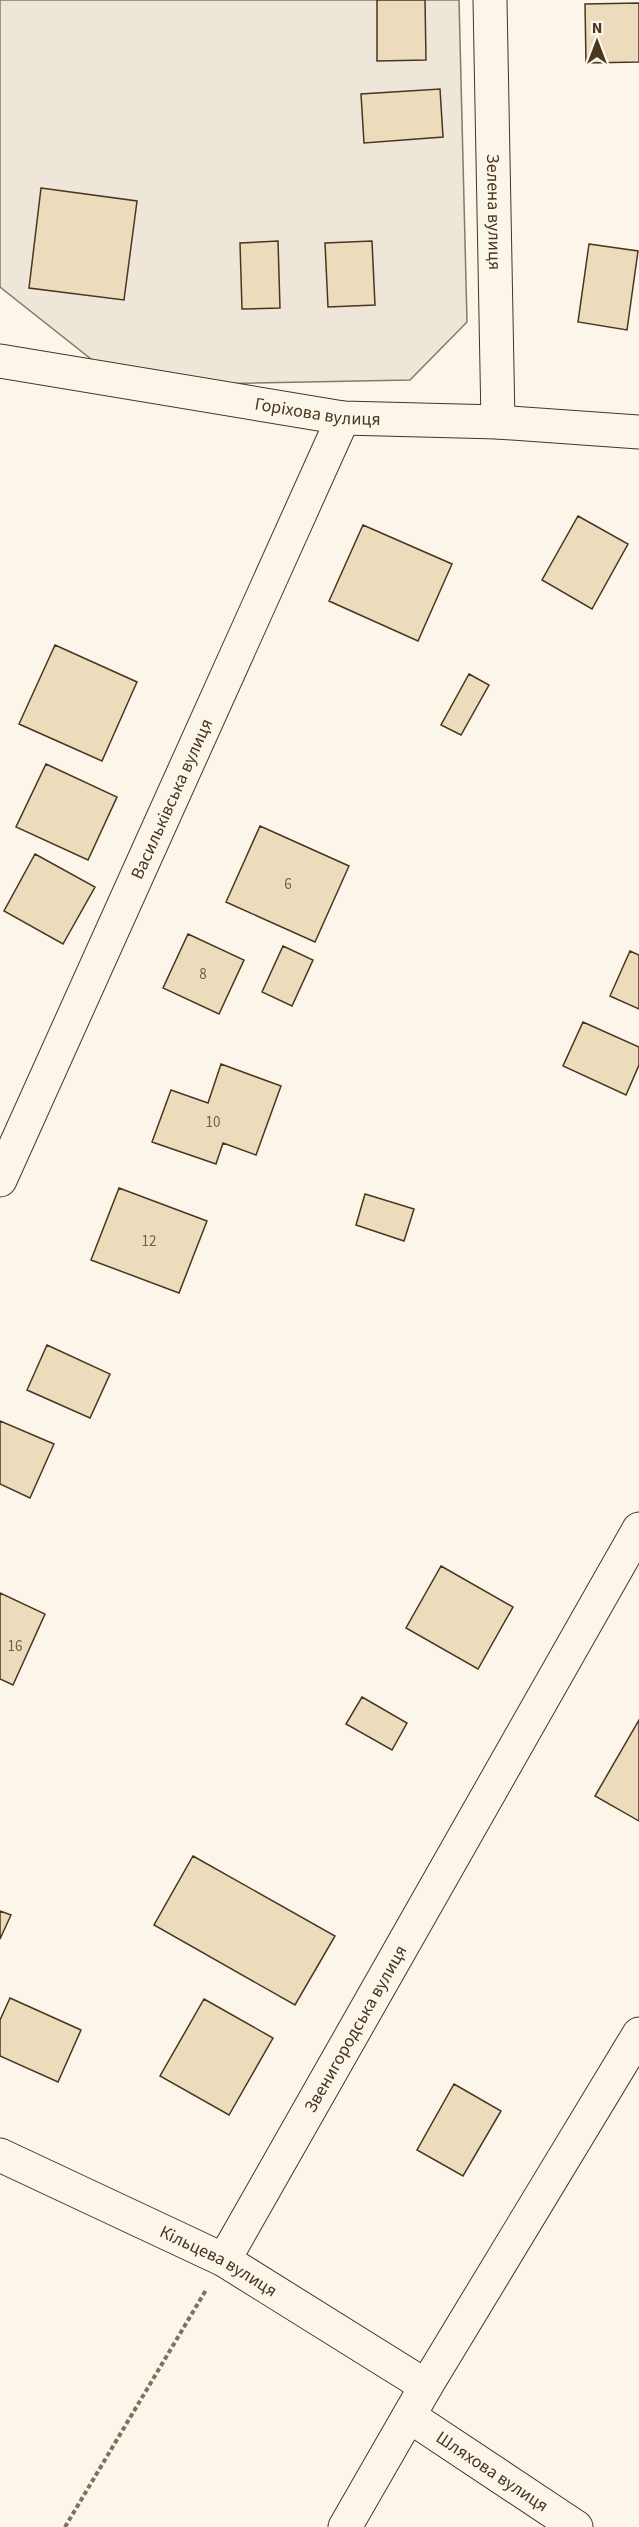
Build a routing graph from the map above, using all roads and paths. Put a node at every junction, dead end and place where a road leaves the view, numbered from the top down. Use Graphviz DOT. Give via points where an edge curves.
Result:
graph roads {
  1 [pos="490,0"];
  2 [pos="0,361"];
  3 [pos="344,418"];
  4 [pos="498,422"];
  5 [pos="639,432"];
  6 [pos="0,1180"];
  7 [pos="639,1529"];
  8 [pos="639,2034"];
  9 [pos="0,2156"];
  10 [pos="224,2260"];
  11 [pos="426,2386"];
  12 [pos="409,2416"];
  13 [pos="65,2527"];
  14 [pos="345,2527"];
  15 [pos="576,2527"];
  1 -- 4 [label="street, Зелена вулиця"];
  2 -- 3 [label="street, Горіхова вулиця"];
  3 -- 4 [label="street, Горіхова вулиця"];
  3 -- 6 [label="street, Васильківська вулиця"];
  4 -- 5 [label="street, Горіхова вулиця"];
  7 -- 10 [label="street, Звенигородська вулиця"];
  8 -- 11 [label="street"];
  9 -- 10 [label="street, Кільцева вулиця"];
  10 -- 11 [label="street, Кільцева вулиця"];
  10 -- 13 [label="path"];
  11 -- 12 [label="street"];
  12 -- 14 [label="street"];
  12 -- 15 [label="street, Шляхова вулиця"];
}
